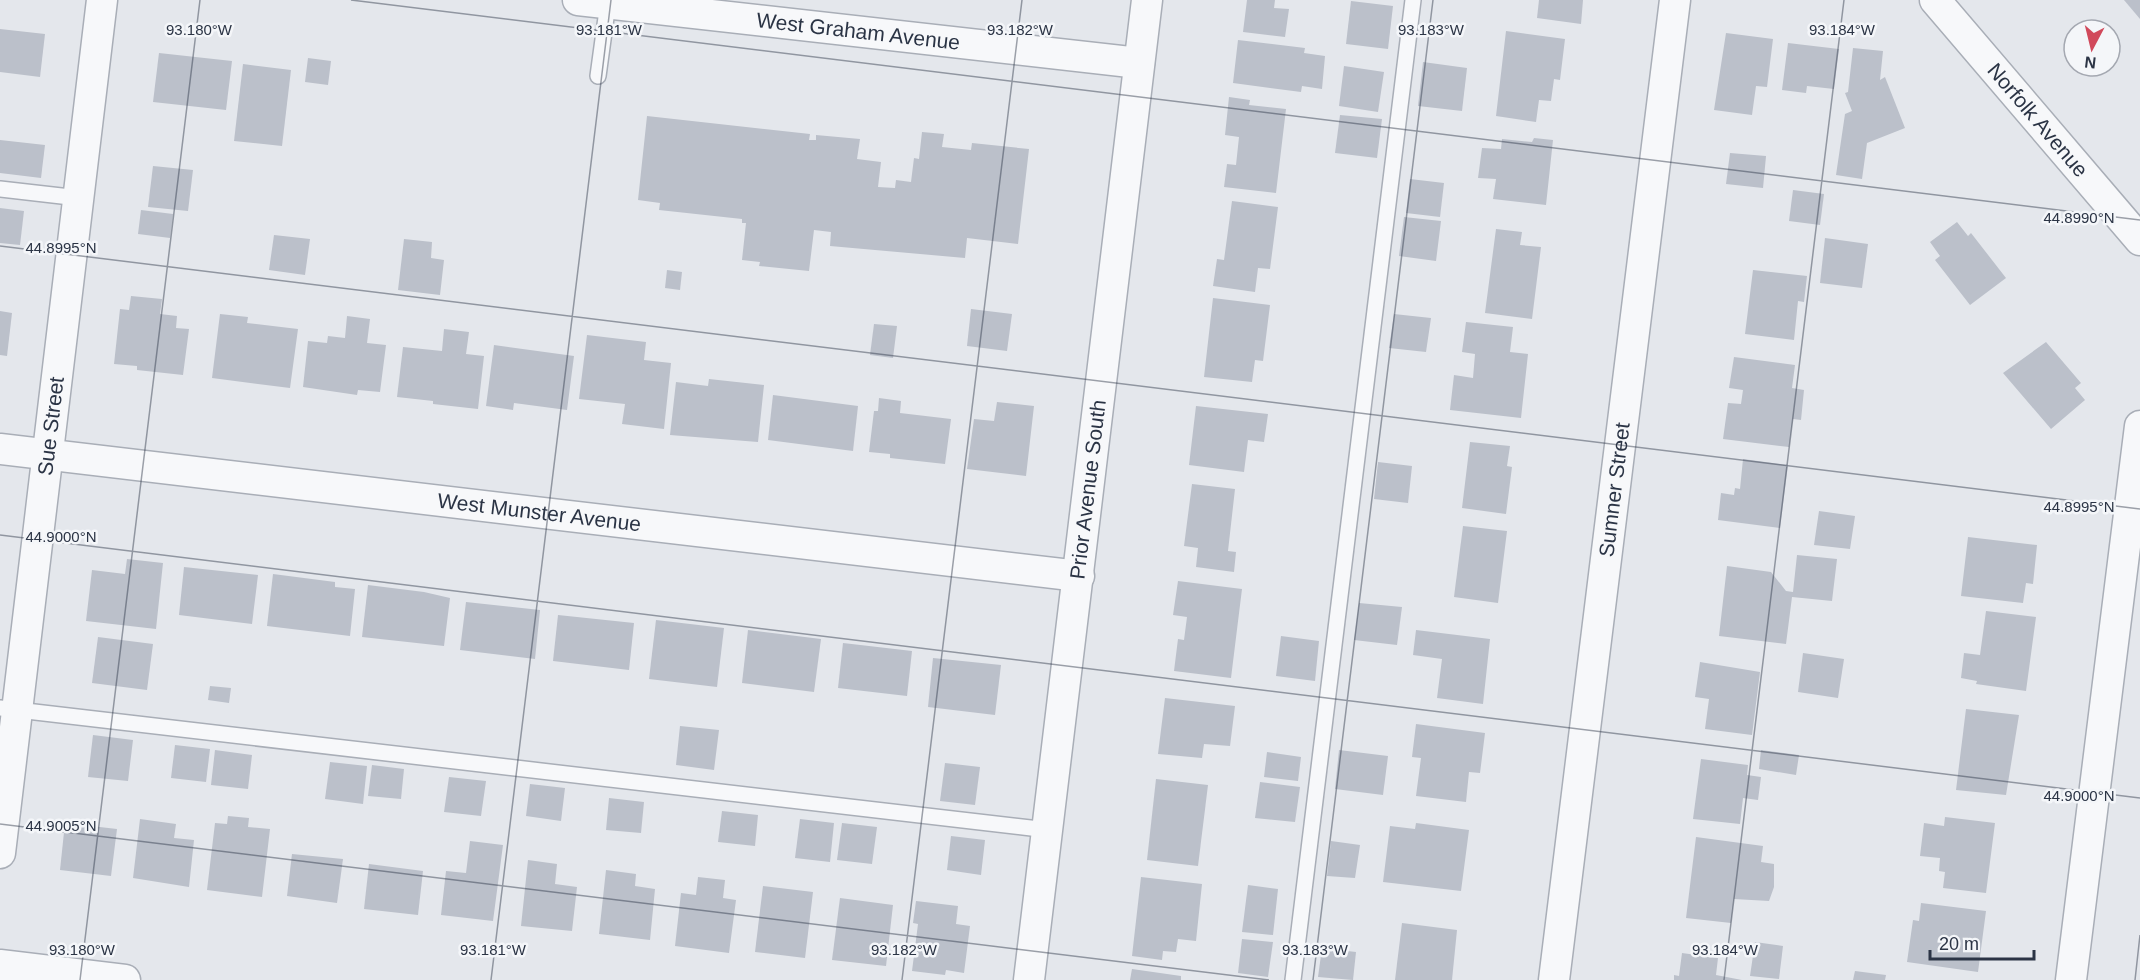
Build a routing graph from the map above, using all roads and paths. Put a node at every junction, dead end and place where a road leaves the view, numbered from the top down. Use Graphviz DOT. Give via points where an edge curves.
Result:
graph roads {
  1 [pos="102,0"];
  2 [pos="578,0"];
  3 [pos="1147,0"];
  4 [pos="1413,0"];
  5 [pos="1675,0"];
  6 [pos="1935,0"];
  7 [pos="608,3"];
  8 [pos="1139,63"];
  9 [pos="598,75"];
  10 [pos="0,189"];
  11 [pos="79,198"];
  12 [pos="2140,240"];
  13 [pos="2140,426"];
  14 [pos="0,449"];
  15 [pos="48,454"];
  16 [pos="1079,576"];
  17 [pos="8,709"];
  18 [pos="1048,830"];
  19 [pos="0,853"];
  20 [pos="0,965"];
  21 [pos="125,980"];
  22 [pos="1029,980"];
  23 [pos="1293,980"];
  24 [pos="1554,980"];
  25 [pos="2071,980"];
  1 -- 11 [label="street, Sue Street"];
  2 -- 7 [label="street, West Graham Avenue"];
  3 -- 8 [label="street, Prior Avenue South"];
  4 -- 23 [label="lane"];
  5 -- 24 [label="street, Sumner Street"];
  6 -- 12 [label="street, Norfolk Avenue"];
  7 -- 8 [label="street, West Graham Avenue"];
  7 -- 9 [label="lane"];
  8 -- 16 [label="street, Prior Avenue South"];
  10 -- 11 [label="lane"];
  11 -- 15 [label="street, Sue Street"];
  13 -- 25 [label="street"];
  14 -- 15 [label="street, West Munster Avenue"];
  15 -- 16 [label="street, West Munster Avenue"];
  15 -- 17 [label="street, Sue Street"];
  16 -- 18 [label="street, Prior Avenue South"];
  17 -- 18 [label="lane"];
  17 -- 19 [label="street, Sue Street"];
  18 -- 22 [label="street, Prior Avenue South"];
  20 -- 21 [label="street"];
}
